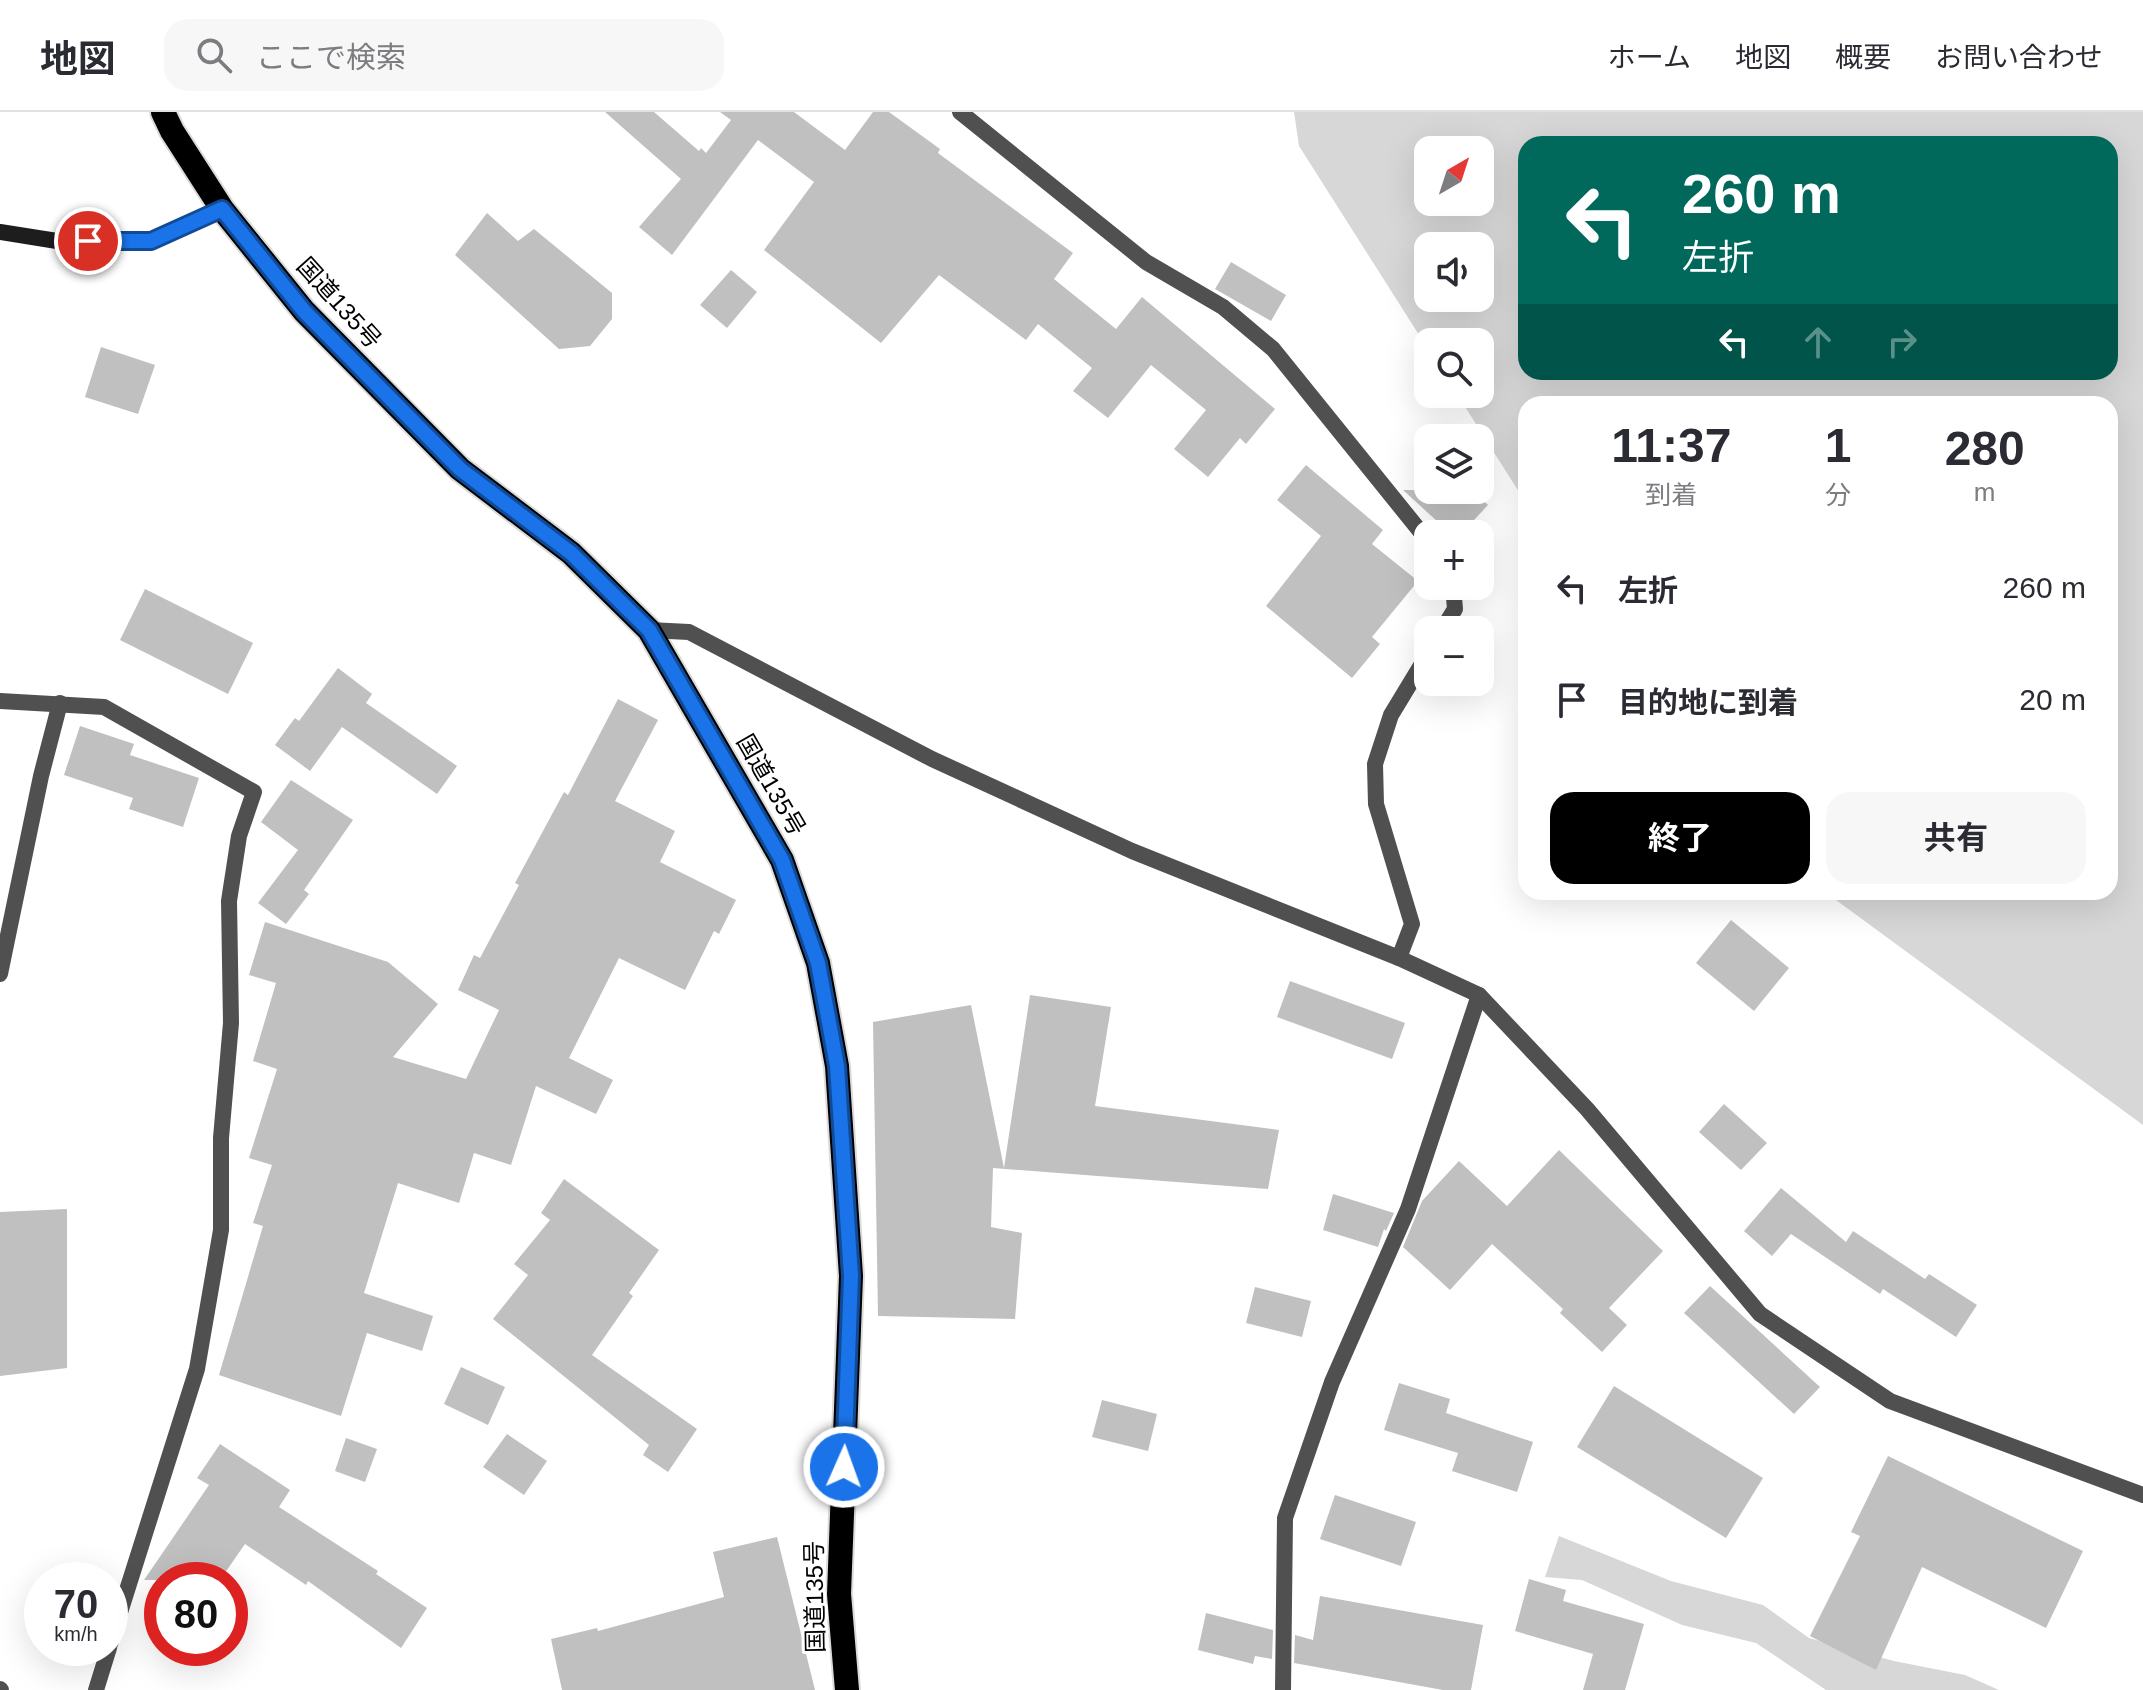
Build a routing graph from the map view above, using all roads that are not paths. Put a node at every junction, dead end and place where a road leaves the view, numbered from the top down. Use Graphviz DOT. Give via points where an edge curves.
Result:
graph roads {
  1 [pos="163,112"];
  2 [pos="960,112"];
  3 [pos="222,209"];
  4 [pos="0,232"];
  5 [pos="1414,524"];
  6 [pos="649,630"];
  7 [pos="1414,677"];
  8 [pos="0,701"];
  9 [pos="60,703"];
  10 [pos="1399,958"];
  11 [pos="0,974"];
  12 [pos="1479,995"];
  13 [pos="2143,1495"];
  14 [pos="128,1586"];
  15 [pos="103,1666"];
  16 [pos="96,1690"];
  17 [pos="847,1690"];
  18 [pos="1283,1690"];
  1 -- 3 [label="highway, 国道135号"];
  2 -- 5 [label="street" via="1146,262 1223,307 1273,349"];
  3 -- 4 [label="street" via="151,241 57,241"];
  3 -- 6 [label="highway, 国道135号" via="304,311 460,469 571,553"];
  6 -- 10 [label="street" via="689,632 932,759 1132,851"];
  6 -- 17 [label="highway, 国道135号" via="782,860 821,977 837,1066 851,1276 839,1594"];
  7 -- 10 [label="street" via="1391,715 1375,764 1376,804 1412,924"];
  8 -- 9 [label="street"];
  9 -- 11 [label="street"];
  9 -- 14 [label="street" via="104,707 254,792 239,836 229,901 231,1023 221,1138 221,1230 197,1369"];
  10 -- 12 [label="street"];
  12 -- 13 [label="street" via="1587,1109 1760,1314 1890,1401"];
  12 -- 18 [label="street" via="1408,1209 1332,1382 1285,1518"];
  15 -- 16 [label="street"];
}
